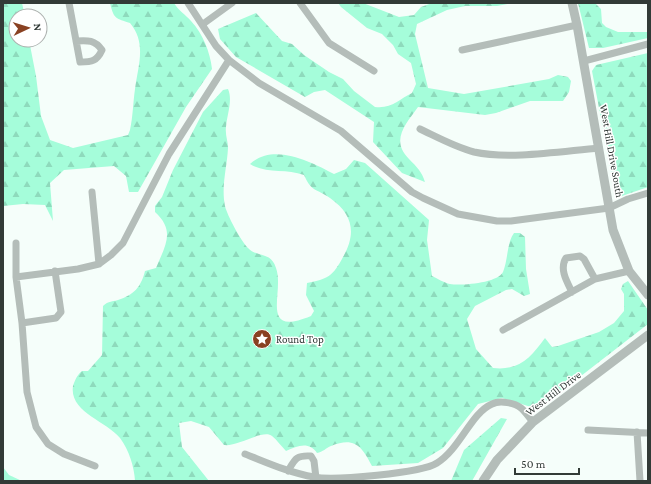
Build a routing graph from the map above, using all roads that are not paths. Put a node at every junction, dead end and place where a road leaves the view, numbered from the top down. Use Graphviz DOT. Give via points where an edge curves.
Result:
graph roads {
  1 [pos="69,3"];
  2 [pos="188,3"];
  3 [pos="232,3"];
  4 [pos="300,3"];
  5 [pos="572,3"];
  6 [pos="203,24"];
  7 [pos="577,24"];
  8 [pos="76,41"];
  9 [pos="648,44"];
  10 [pos="462,50"];
  11 [pos="229,60"];
  12 [pos="584,61"];
  13 [pos="374,71"];
  14 [pos="420,129"];
  15 [pos="599,148"];
  16 [pos="92,192"];
  17 [pos="648,193"];
  18 [pos="609,208"];
  19 [pos="16,243"];
  20 [pos="99,264"];
  21 [pos="55,271"];
  22 [pos="629,271"];
  23 [pos="16,277"];
  24 [pos="595,279"];
  25 [pos="572,292"];
  26 [pos="648,295"];
  27 [pos="22,323"];
  28 [pos="503,330"];
  29 [pos="648,335"];
  30 [pos="533,422"];
  31 [pos="588,430"];
  32 [pos="637,432"];
  33 [pos="648,433"];
  34 [pos="246,454"];
  35 [pos="95,466"];
  36 [pos="288,471"];
  37 [pos="316,478"];
  38 [pos="483,481"];
  39 [pos="640,481"];
  1 -- 8 [label="street"];
  2 -- 6 [label="street"];
  3 -- 6 [label="street"];
  4 -- 13 [label="street" via="329,44"];
  5 -- 7 [label="street, West Hill Drive South"];
  6 -- 11 [label="street" via="216,46"];
  7 -- 10 [label="street"];
  7 -- 12 [label="street, West Hill Drive South"];
  9 -- 12 [label="street"];
  11 -- 18 [label="street" via="259,83 341,131 412,192 458,214 511,221"];
  11 -- 20 [label="street" via="169,154 123,243"];
  12 -- 15 [label="street, West Hill Drive South"];
  14 -- 15 [label="street" via="476,152 509,154"];
  15 -- 18 [label="street, West Hill Drive South"];
  16 -- 20 [label="street"];
  17 -- 18 [label="street"];
  18 -- 22 [label="street, West Hill Drive South"];
  19 -- 23 [label="street"];
  20 -- 21 [label="street"];
  21 -- 23 [label="street"];
  21 -- 27 [label="street" via="61,312 56,318"];
  22 -- 24 [label="street"];
  22 -- 26 [label="street, West Hill Drive South"];
  23 -- 27 [label="street"];
  24 -- 25 [label="street"];
  24 -- 25 [label="street" via="580,256 566,258 564,274"];
  25 -- 28 [label="street"];
  27 -- 35 [label="street" via="27,392 36,427 48,444 64,454"];
  29 -- 30 [label="street, West Hill Drive"];
  30 -- 37 [label="street" via="521,408 502,402 493,403 477,417 455,449 436,464 378,475"];
  30 -- 38 [label="street, West Hill Drive" via="502,454"];
  31 -- 32 [label="street"];
  32 -- 33 [label="street"];
  32 -- 39 [label="street"];
  34 -- 36 [label="street"];
  36 -- 37 [label="street"];
  36 -- 37 [label="street" via="295,459 300,456 311,456"];
}
